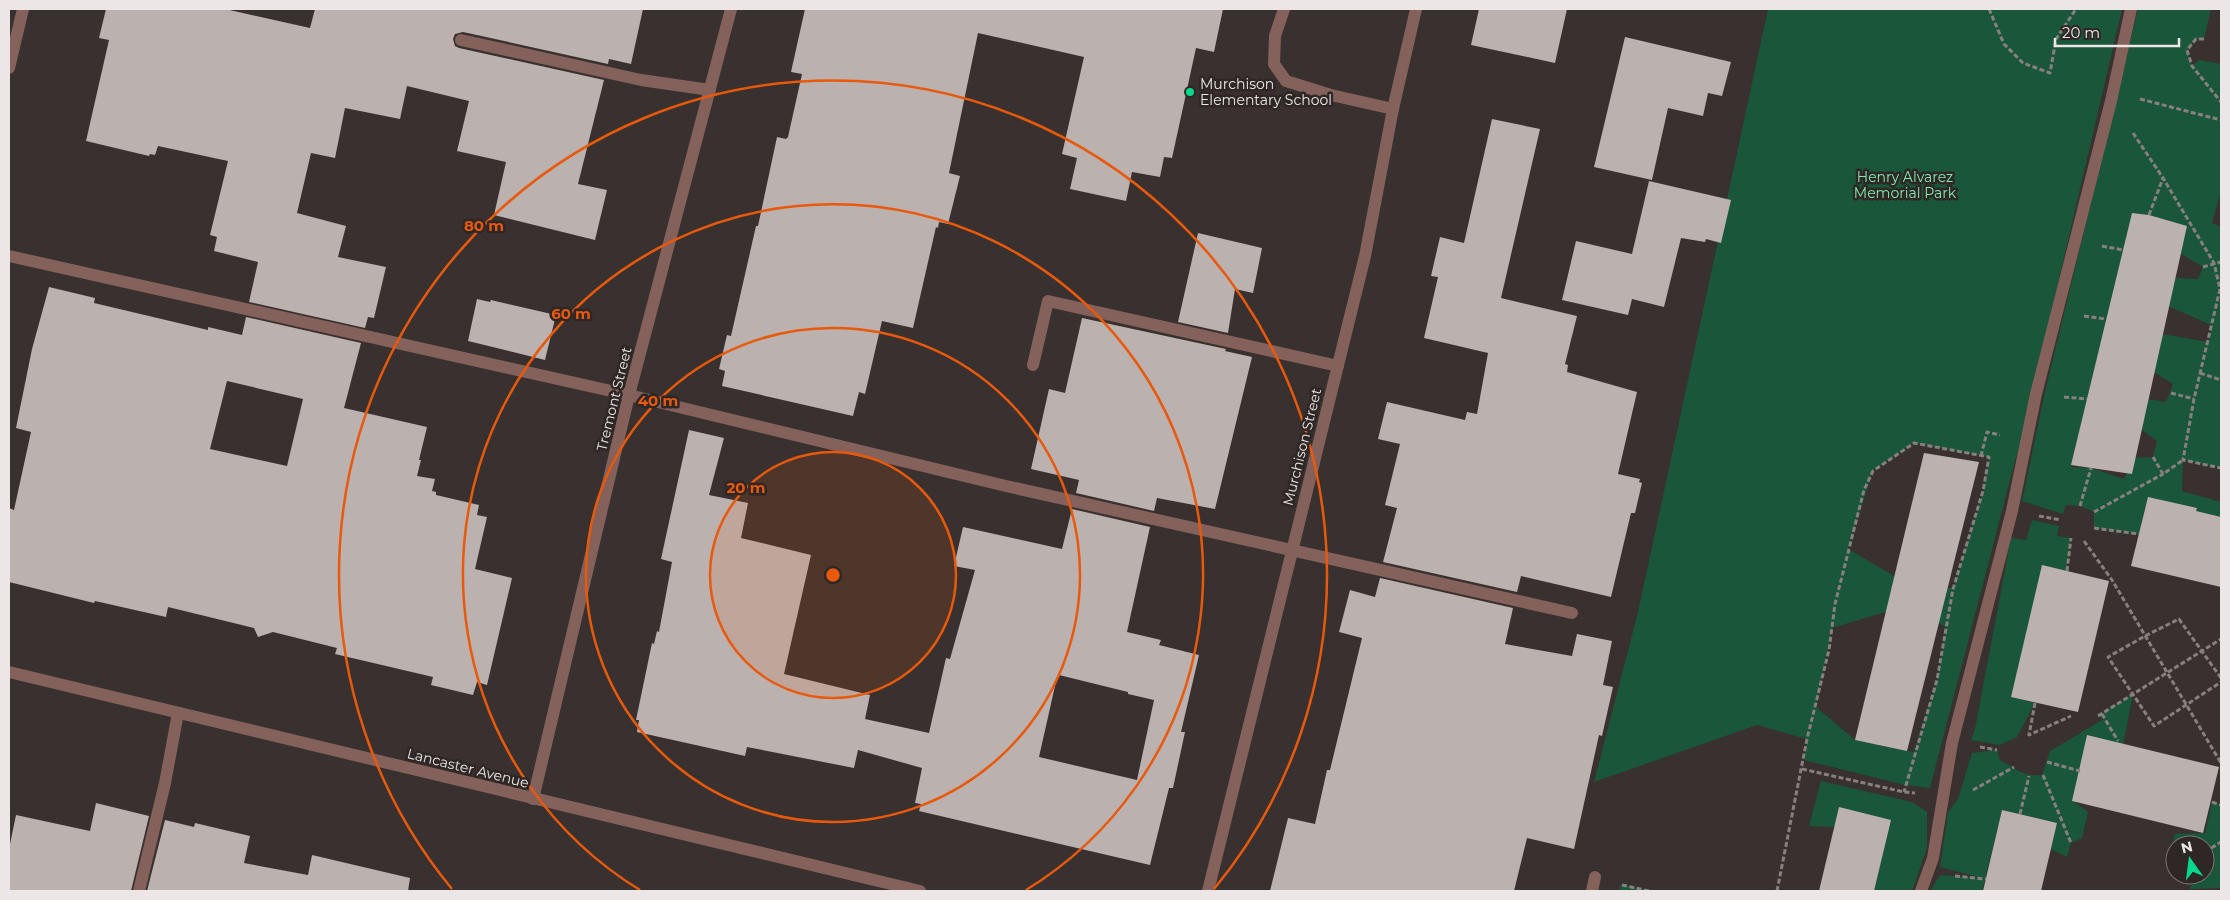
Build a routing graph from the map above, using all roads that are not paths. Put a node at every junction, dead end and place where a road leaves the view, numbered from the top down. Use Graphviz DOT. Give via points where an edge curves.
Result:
graph roads {
  1 [pos="23,9"];
  2 [pos="731,9"];
  3 [pos="1284,9"];
  4 [pos="1416,9"];
  5 [pos="2131,9"];
  6 [pos="462,40"];
  7 [pos="9,68"];
  8 [pos="710,90"];
  9 [pos="1393,109"];
  10 [pos="9,256"];
  11 [pos="1033,365"];
  12 [pos="1338,366"];
  13 [pos="630,395"];
  14 [pos="1291,551"];
  15 [pos="1572,613"];
  16 [pos="9,672"];
  17 [pos="178,713"];
  18 [pos="533,799"];
  19 [pos="1595,877"];
  20 [pos="139,891"];
  21 [pos="920,891"];
  22 [pos="1208,891"];
  23 [pos="1592,891"];
  24 [pos="1921,891"];
  1 -- 7 [label="street"];
  2 -- 8 [label="street, Tremont Street"];
  3 -- 9 [label="street" via="1275,36 1274,64 1286,81"];
  4 -- 9 [label="street, Murchison Street"];
  5 -- 24 [label="street" via="2036,394 2012,512 1952,743 1933,858"];
  6 -- 8 [label="street" via="641,80"];
  8 -- 13 [label="street, Tremont Street"];
  9 -- 12 [label="street, Murchison Street" via="1365,256"];
  10 -- 13 [label="street"];
  11 -- 12 [label="street" via="1048,301"];
  12 -- 14 [label="street, Murchison Street"];
  13 -- 14 [label="street"];
  13 -- 18 [label="street, Tremont Street"];
  14 -- 15 [label="street"];
  14 -- 22 [label="street, Murchison Street"];
  16 -- 17 [label="street, Lancaster Avenue"];
  17 -- 18 [label="street, Lancaster Avenue"];
  17 -- 20 [label="street"];
  18 -- 21 [label="street, Lancaster Avenue"];
  19 -- 23 [label="street"];
}
